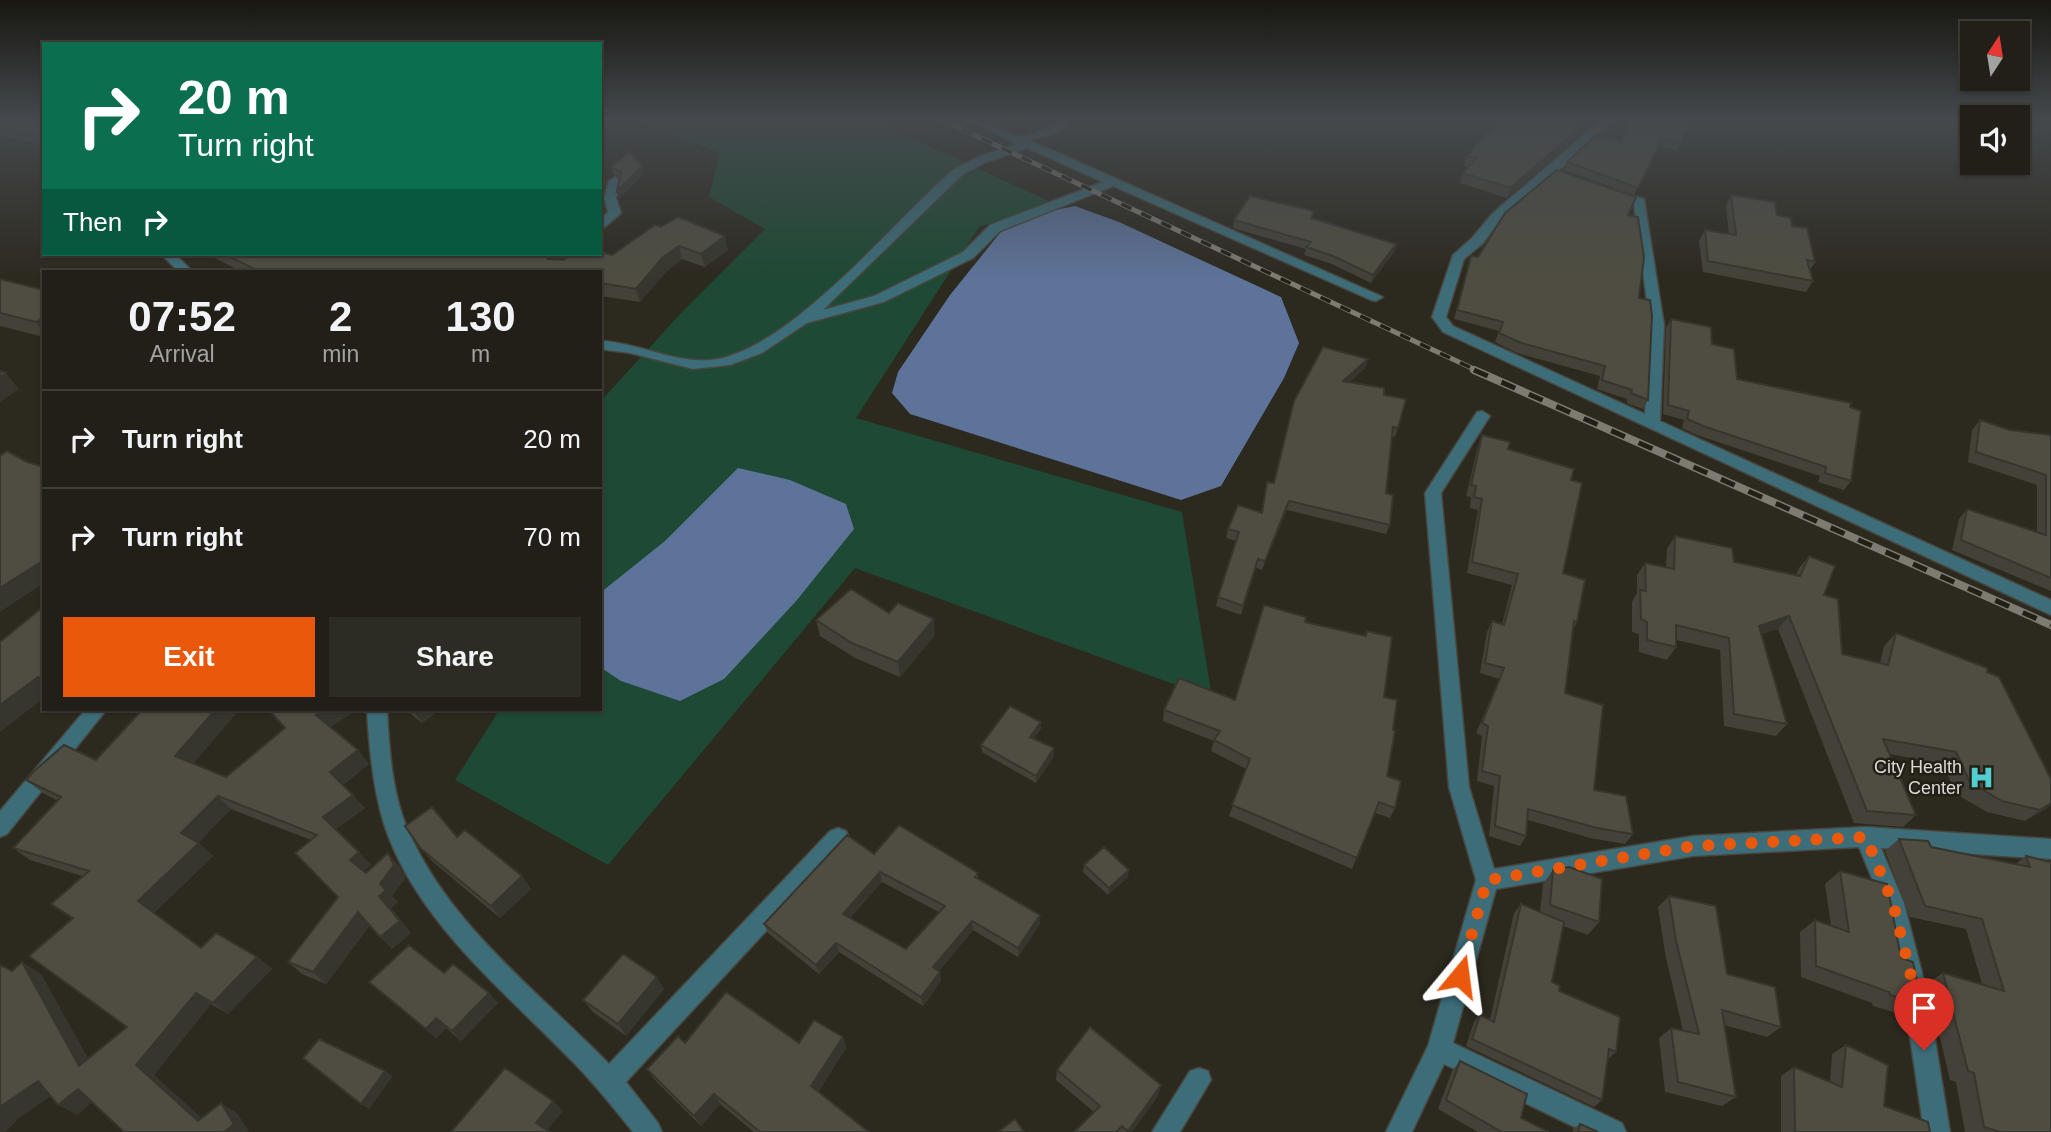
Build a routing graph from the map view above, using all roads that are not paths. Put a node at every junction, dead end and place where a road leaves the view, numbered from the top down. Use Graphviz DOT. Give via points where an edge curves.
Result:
graph roads {
  1 [pos="958,173"];
  2 [pos="1092,173"];
  3 [pos="1549,173"];
  4 [pos="1558,173"];
  5 [pos="615,181"];
  6 [pos="1113,182"];
  7 [pos="1578,183"];
  8 [pos="1603,190"];
  9 [pos="602,225"];
  10 [pos="170,256"];
  11 [pos="184,270"];
  12 [pos="1376,297"];
  13 [pos="804,318"];
  14 [pos="602,345"];
  15 [pos="1482,416"];
  16 [pos="1652,425"];
  17 [pos="2051,608"];
  18 [pos="95,711"];
  19 [pos="377,711"];
  20 [pos="0,827"];
  21 [pos="1866,837"];
  22 [pos="838,838"];
  23 [pos="2051,849"];
  24 [pos="1487,880"];
  25 [pos="1439,1049"];
  26 [pos="1199,1080"];
  27 [pos="609,1082"];
  28 [pos="649,1132"];
  29 [pos="1165,1132"];
  30 [pos="1399,1132"];
  31 [pos="1613,1132"];
  32 [pos="1937,1132"];
  1 -- 13 [label="street"];
  2 -- 6 [label="street"];
  3 -- 16 [label="street" via="1496,217 1458,258 1439,317 1466,339"];
  4 -- 7 [label="street"];
  5 -- 9 [label="street" via="610,198 615,213"];
  6 -- 12 [label="street"];
  6 -- 13 [label="street" via="995,228 968,255 879,299"];
  8 -- 16 [label="street" via="1640,202 1657,325"];
  10 -- 11 [label="street"];
  13 -- 14 [label="street" via="789,332 723,363 674,363 632,349"];
  15 -- 24 [label="street" via="1433,493 1459,787"];
  16 -- 17 [label="street"];
  18 -- 20 [label="street"];
  19 -- 27 [label="street" via="378,737 398,832 431,892 479,954"];
  21 -- 23 [label="street"];
  21 -- 24 [label="street" via="1693,846"];
  21 -- 32 [label="street" via="1893,903 1916,996"];
  22 -- 27 [label="street"];
  24 -- 25 [label="street"];
  25 -- 30 [label="street"];
  25 -- 31 [label="street"];
  26 -- 29 [label="street"];
  27 -- 28 [label="street"];
}
